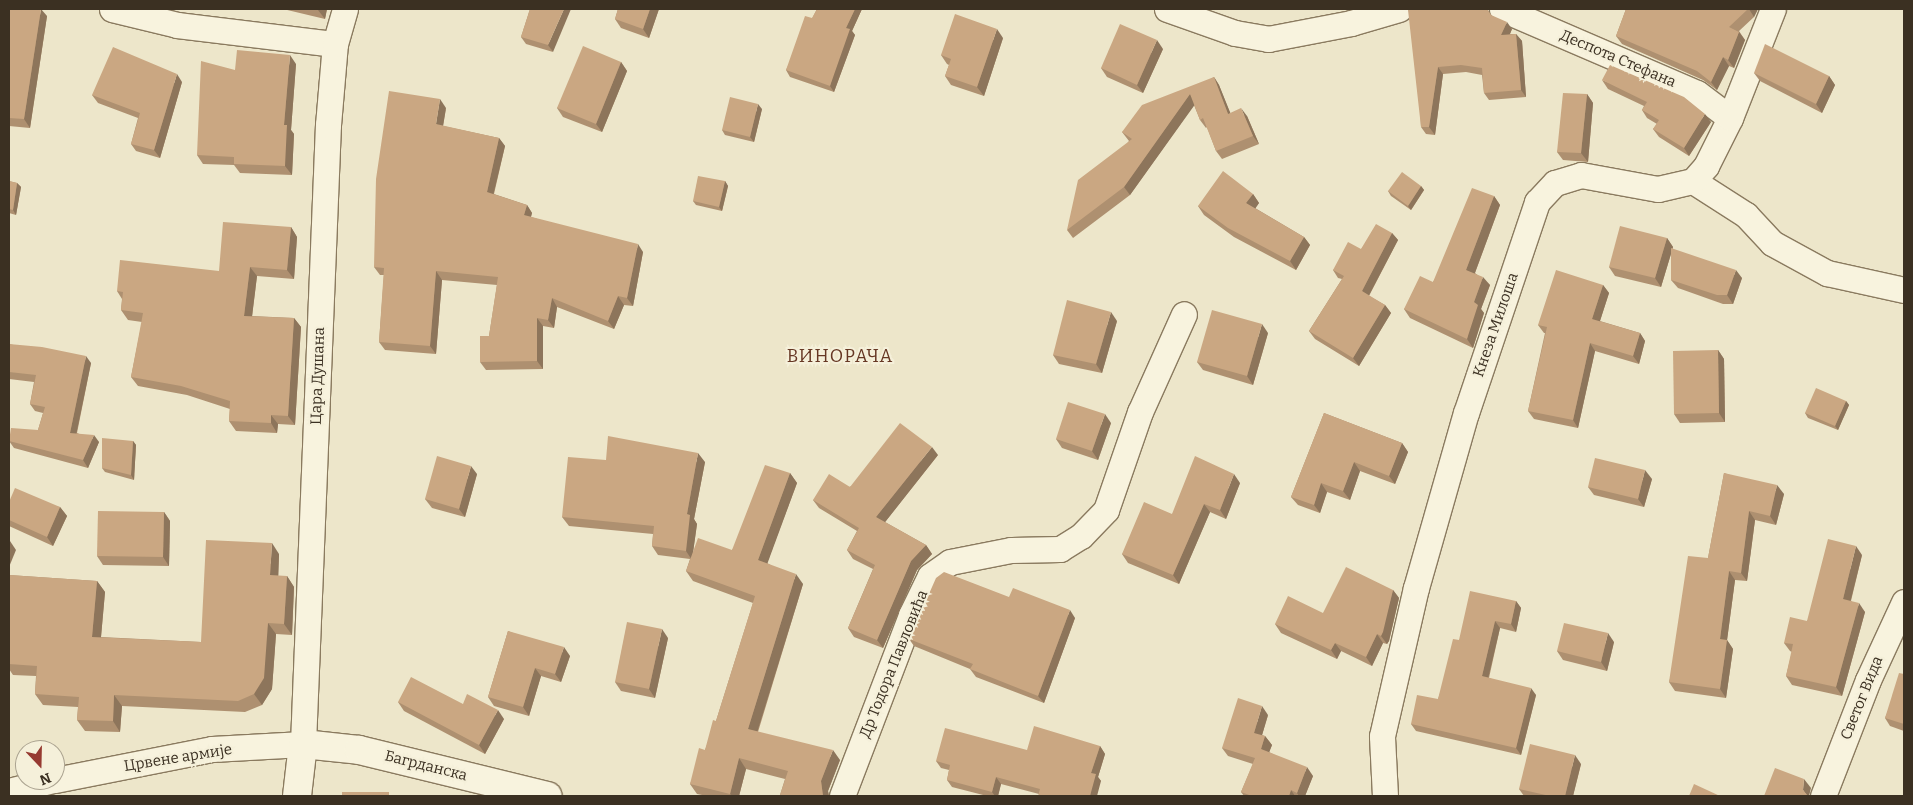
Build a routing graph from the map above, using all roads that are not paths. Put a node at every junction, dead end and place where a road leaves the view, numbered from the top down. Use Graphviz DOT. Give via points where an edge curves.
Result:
graph roads {
  1 [pos="112,9"];
  2 [pos="345,9"];
  3 [pos="1167,9"];
  4 [pos="1399,9"];
  5 [pos="1502,9"];
  6 [pos="1773,9"];
  7 [pos="178,17"];
  8 [pos="336,44"];
  9 [pos="1730,118"];
  10 [pos="1693,181"];
  11 [pos="1904,290"];
  12 [pos="1184,314"];
  13 [pos="1904,602"];
  14 [pos="303,744"];
  15 [pos="65,783"];
  16 [pos="297,796"];
  17 [pos="547,796"];
  18 [pos="842,796"];
  19 [pos="1385,796"];
  20 [pos="1823,796"];
  1 -- 7 [label="street"];
  2 -- 8 [label="street, Цара Душана"];
  3 -- 4 [label="street" via="1234,33 1268,39 1350,23"];
  5 -- 9 [label="street, Деспота Стефана" via="1697,93"];
  6 -- 9 [label="street"];
  7 -- 8 [label="street"];
  8 -- 14 [label="street, Цара Душана" via="328,125"];
  9 -- 10 [label="street" via="1706,166"];
  10 -- 11 [label="street" via="1746,215 1772,243 1827,272"];
  10 -- 19 [label="street, Кнеза Милоша" via="1658,189 1581,175 1555,182 1537,202 1466,413 1416,588 1382,736"];
  12 -- 18 [label="street, Др Тодора Павловића" via="1140,412 1106,510 1081,536 1060,549 1011,550 950,562 930,576 911,616"];
  13 -- 20 [label="street, Светог Вида" via="1868,680"];
  14 -- 15 [label="street, Црвене армије" via="212,750"];
  14 -- 16 [label="street"];
  14 -- 17 [label="street, Багрданска" via="359,750"];
}
